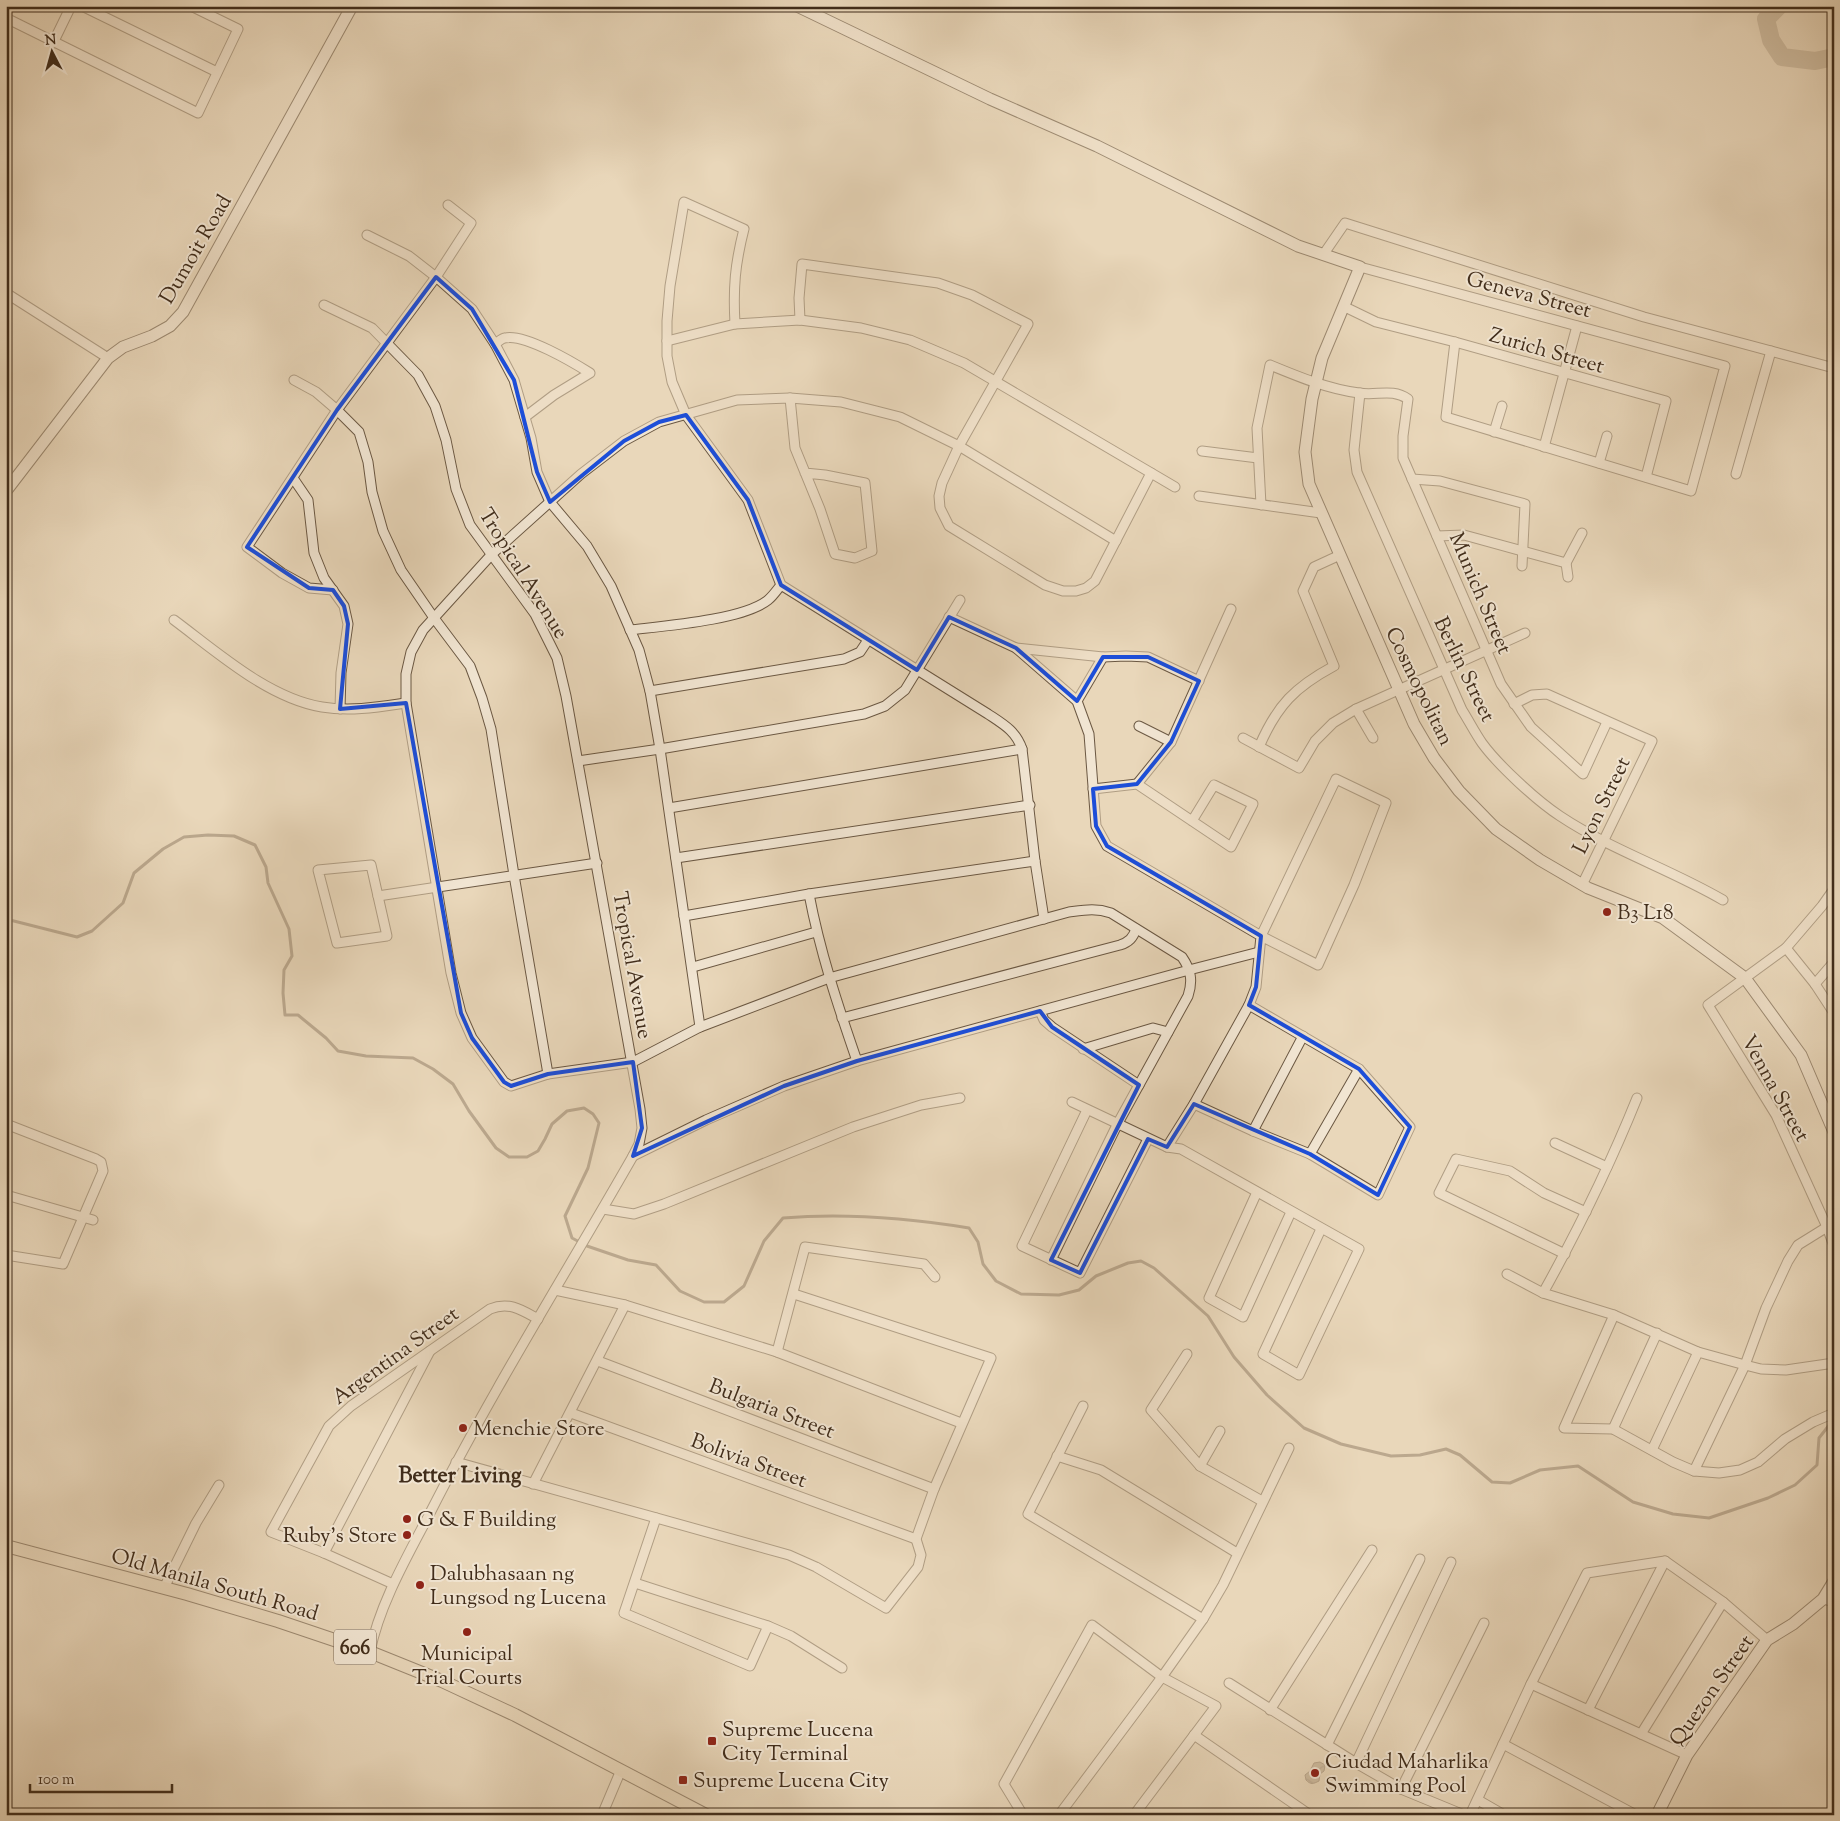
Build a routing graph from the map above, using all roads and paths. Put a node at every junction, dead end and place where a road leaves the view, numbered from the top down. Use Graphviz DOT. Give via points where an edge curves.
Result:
graph roads {
  1 [pos="71,6"];
  2 [pos="82,6"];
  3 [pos="190,6"];
  4 [pos="352,6"];
  5 [pos="797,6"];
  6 [pos="6,18"];
  7 [pos="53,43"];
  8 [pos="217,72"];
  9 [pos="448,205"];
  10 [pos="367,235"];
  11 [pos="1323,255"];
  12 [pos="1360,267"];
  13 [pos="436,277"];
  14 [pos="6,292"];
  15 [pos="324,305"];
  16 [pos="1345,307"];
  17 [pos="800,320"];
  18 [pos="735,324"];
  19 [pos="1577,326"];
  20 [pos="667,341"];
  21 [pos="1455,342"];
  22 [pos="388,344"];
  23 [pos="495,344"];
  24 [pos="1771,351"];
  25 [pos="108,358"];
  26 [pos="1834,368"];
  27 [pos="1564,373"];
  28 [pos="294,380"];
  29 [pos="996,382"];
  30 [pos="1316,383"];
  31 [pos="1360,394"];
  32 [pos="790,398"];
  33 [pos="1502,406"];
  34 [pos="337,410"];
  35 [pos="686,415"];
  36 [pos="525,417"];
  37 [pos="1494,432"];
  38 [pos="1607,436"];
  39 [pos="960,446"];
  40 [pos="1544,447"];
  41 [pos="1202,451"];
  42 [pos="1258,458"];
  43 [pos="1599,463"];
  44 [pos="1151,473"];
  45 [pos="805,474"];
  46 [pos="1736,474"];
  47 [pos="292,478"];
  48 [pos="1646,478"];
  49 [pos="1412,479"];
  50 [pos="1175,487"];
  51 [pos="6,492"];
  52 [pos="1199,496"];
  53 [pos="550,502"];
  54 [pos="1261,504"];
  55 [pos="1321,512"];
  56 [pos="1582,533"];
  57 [pos="1437,536"];
  58 [pos="1116,541"];
  59 [pos="1522,551"];
  60 [pos="492,554"];
  61 [pos="1340,555"];
  62 [pos="1566,563"];
  63 [pos="1522,566"];
  64 [pos="1568,577"];
  65 [pos="781,586"];
  66 [pos="332,590"];
  67 [pos="960,600"];
  68 [pos="1231,609"];
  69 [pos="949,617"];
  70 [pos="434,618"];
  71 [pos="174,620"];
  72 [pos="630,630"];
  73 [pos="1525,633"];
  74 [pos="868,640"];
  75 [pos="1016,648"];
  76 [pos="1486,650"];
  77 [pos="1103,657"];
  78 [pos="917,670"];
  79 [pos="1444,670"];
  80 [pos="1199,681"];
  81 [pos="1399,690"];
  82 [pos="650,691"];
  83 [pos="1077,701"];
  84 [pos="406,703"];
  85 [pos="1514,704"];
  86 [pos="340,709"];
  87 [pos="1356,709"];
  88 [pos="1607,722"];
  89 [pos="1139,726"];
  90 [pos="1243,738"];
  91 [pos="1373,738"];
  92 [pos="1171,742"];
  93 [pos="1259,747"];
  94 [pos="1022,748"];
  95 [pos="660,749"];
  96 [pos="578,761"];
  97 [pos="1137,784"];
  98 [pos="1093,789"];
  99 [pos="1030,805"];
  100 [pos="669,808"];
  101 [pos="1192,821"];
  102 [pos="1604,841"];
  103 [pos="676,858"];
  104 [pos="1035,861"];
  105 [pos="596,863"];
  106 [pos="514,875"];
  107 [pos="1582,885"];
  108 [pos="438,887"];
  109 [pos="1834,889"];
  110 [pos="809,894"];
  111 [pos="378,896"];
  112 [pos="1723,900"];
  113 [pos="684,916"];
  114 [pos="1044,919"];
  115 [pos="1136,929"];
  116 [pos="816,932"];
  117 [pos="1261,936"];
  118 [pos="1786,948"];
  119 [pos="1259,952"];
  120 [pos="1834,962"];
  121 [pos="692,967"];
  122 [pos="1189,970"];
  123 [pos="829,978"];
  124 [pos="1745,978"];
  125 [pos="1816,984"];
  126 [pos="1249,1005"];
  127 [pos="1040,1011"];
  128 [pos="1834,1013"];
  129 [pos="842,1018"];
  130 [pos="700,1027"];
  131 [pos="1168,1032"];
  132 [pos="1303,1036"];
  133 [pos="1083,1049"];
  134 [pos="857,1061"];
  135 [pos="633,1062"];
  136 [pos="1359,1069"];
  137 [pos="548,1074"];
  138 [pos="1139,1085"];
  139 [pos="960,1098"];
  140 [pos="1636,1098"];
  141 [pos="1072,1102"];
  142 [pos="1194,1104"];
  143 [pos="1087,1110"];
  144 [pos="1118,1123"];
  145 [pos="6,1124"];
  146 [pos="1253,1131"];
  147 [pos="1834,1132"];
  148 [pos="1148,1139"];
  149 [pos="1555,1143"];
  150 [pos="1167,1147"];
  151 [pos="1310,1154"];
  152 [pos="633,1156"];
  153 [pos="1607,1167"];
  154 [pos="1257,1192"];
  155 [pos="6,1195"];
  156 [pos="603,1209"];
  157 [pos="1292,1212"];
  158 [pos="1586,1212"];
  159 [pos="84,1218"];
  160 [pos="93,1220"];
  161 [pos="1830,1226"];
  162 [pos="1321,1229"];
  163 [pos="1834,1246"];
  164 [pos="1565,1254"];
  165 [pos="6,1255"];
  166 [pos="1052,1260"];
  167 [pos="1507,1274"];
  168 [pos="935,1278"];
  169 [pos="555,1290"];
  170 [pos="1543,1293"];
  171 [pos="794,1294"];
  172 [pos="626,1305"];
  173 [pos="1614,1315"];
  174 [pos="538,1319"];
  175 [pos="1657,1333"];
  176 [pos="431,1348"];
  177 [pos="777,1352"];
  178 [pos="1698,1352"];
  179 [pos="1186,1354"];
  180 [pos="598,1361"];
  181 [pos="1834,1363"];
  182 [pos="1745,1366"];
  183 [pos="1083,1406"];
  184 [pos="571,1413"];
  185 [pos="1834,1413"];
  186 [pos="961,1423"];
  187 [pos="1613,1428"];
  188 [pos="1220,1432"];
  189 [pos="1289,1448"];
  190 [pos="1652,1450"];
  191 [pos="1057,1456"];
  192 [pos="456,1462"];
  193 [pos="1200,1466"];
  194 [pos="1694,1471"];
  195 [pos="533,1484"];
  196 [pos="220,1485"];
  197 [pos="934,1488"];
  198 [pos="1262,1501"];
  199 [pos="656,1518"];
  200 [pos="916,1539"];
  201 [pos="6,1546"];
  202 [pos="1372,1550"];
  203 [pos="324,1553"];
  204 [pos="1237,1553"];
  205 [pos="1420,1559"];
  206 [pos="1665,1561"];
  207 [pos="1451,1562"];
  208 [pos="1834,1581"];
  209 [pos="635,1583"];
  210 [pos="393,1584"];
  211 [pos="164,1588"];
  212 [pos="1828,1601"];
  213 [pos="1723,1602"];
  214 [pos="1203,1619"];
  215 [pos="1484,1623"];
  216 [pos="768,1626"];
  217 [pos="1768,1640"];
  218 [pos="370,1652"];
  219 [pos="842,1668"];
  220 [pos="1162,1677"];
  221 [pos="1229,1683"];
  222 [pos="1531,1684"];
  223 [pos="1270,1710"];
  224 [pos="1588,1710"];
  225 [pos="1641,1734"];
  226 [pos="1194,1735"];
  227 [pos="1504,1744"];
  228 [pos="1327,1745"];
  229 [pos="1687,1755"];
  230 [pos="1356,1763"];
  231 [pos="621,1770"];
  232 [pos="1401,1789"];
  233 [pos="1478,1800"];
  234 [pos="602,1815"];
  235 [pos="706,1815"];
  236 [pos="1023,1815"];
  237 [pos="1059,1815"];
  238 [pos="1134,1815"];
  239 [pos="1310,1815"];
  240 [pos="1464,1815"];
  241 [pos="1470,1815"];
  242 [pos="1504,1815"];
  243 [pos="1636,1815"];
  244 [pos="1657,1815"];
  1 -- 7 [label="street"];
  2 -- 8 [label="street"];
  3 -- 8 [label="street" via="238,29"];
  4 -- 25 [label="street, Dumoit Road" via="183,312 170,326 123,347"];
  5 -- 11 [label="street, Geneva Street" via="990,99 1097,146 1298,246"];
  6 -- 7 [label="street"];
  7 -- 8 [label="street" via="198,113"];
  9 -- 13 [label="street" via="471,223"];
  10 -- 13 [label="street" via="409,256"];
  11 -- 12 [label="street, Geneva Street"];
  11 -- 24 [label="street" via="1345,223 1644,317"];
  12 -- 16 [label="street, Cosmopolitan"];
  12 -- 19 [label="street, Geneva Street"];
  13 -- 22 [label="street"];
  13 -- 23 [label="street" via="472,309"];
  14 -- 25 [label="street"];
  15 -- 22 [label="street, Tropical Avenue" via="372,328"];
  16 -- 21 [label="street, Zurich Street" via="1376,322"];
  16 -- 30 [label="street, Cosmopolitan" via="1322,358"];
  17 -- 18 [label="street"];
  17 -- 29 [label="street" via="861,328 910,340 964,363"];
  17 -- 29 [label="street" via="802,264 938,283 972,294 1028,324"];
  18 -- 20 [label="street"];
  18 -- 20 [label="street" via="735,269 744,229 684,202 670,286"];
  19 -- 27 [label="street"];
  19 -- 48 [label="street, Geneva Street" via="1725,366 1691,491"];
  20 -- 35 [label="street" via="672,382"];
  21 -- 27 [label="street, Zurich Street"];
  21 -- 37 [label="street" via="1446,418"];
  22 -- 34 [label="street"];
  22 -- 60 [label="street, Tropical Avenue" via="418,375 435,406 456,489 470,525"];
  23 -- 36 [label="street" via="514,380"];
  23 -- 36 [label="street" via="505,338 521,340 562,355 590,374"];
  24 -- 26 [label="street"];
  24 -- 46 [label="street"];
  25 -- 51 [label="street, Dumoit Road"];
  27 -- 40 [label="street"];
  27 -- 48 [label="street, Zurich Street" via="1666,401"];
  28 -- 34 [label="street" via="316,392"];
  29 -- 39 [label="street"];
  29 -- 44 [label="street"];
  30 -- 31 [label="street"];
  30 -- 42 [label="street" via="1270,365 1257,428"];
  30 -- 55 [label="street, Cosmopolitan" via="1305,452 1309,484"];
  31 -- 49 [label="street, Munich Street" via="1399,393 1408,399 1403,458"];
  31 -- 79 [label="street, Berlin Street" via="1354,450 1356,472"];
  32 -- 35 [label="street" via="737,400"];
  32 -- 39 [label="street" via="841,402 900,417"];
  32 -- 45 [label="street" via="795,448"];
  33 -- 37 [label="street"];
  34 -- 47 [label="street"];
  34 -- 70 [label="street" via="359,432 383,531 401,570"];
  35 -- 53 [label="street" via="659,422 624,441"];
  35 -- 65 [label="street" via="748,500"];
  36 -- 53 [label="street" via="537,472"];
  37 -- 40 [label="street"];
  38 -- 43 [label="street"];
  39 -- 58 [label="street"];
  39 -- 58 [label="street" via="939,496 940,508 949,526 1037,580 1063,591 1086,588 1095,581"];
  40 -- 43 [label="street"];
  41 -- 42 [label="street"];
  42 -- 54 [label="street"];
  43 -- 48 [label="street"];
  44 -- 50 [label="street"];
  44 -- 58 [label="street"];
  45 -- 45 [label="street" via="835,554 855,558 872,551 866,483"];
  47 -- 66 [label="street" via="308,500 314,553"];
  47 -- 66 [label="street" via="246,547 309,588"];
  49 -- 57 [label="street, Munich Street"];
  49 -- 59 [label="street" via="1440,481 1525,504"];
  52 -- 54 [label="street"];
  53 -- 60 [label="street"];
  53 -- 72 [label="street" via="587,546 611,586"];
  54 -- 55 [label="street"];
  55 -- 61 [label="street, Cosmopolitan"];
  56 -- 62 [label="street"];
  57 -- 59 [label="street" via="1464,535"];
  57 -- 76 [label="street, Munich Street"];
  59 -- 62 [label="street"];
  59 -- 63 [label="street"];
  60 -- 70 [label="street"];
  60 -- 96 [label="street, Tropical Avenue" via="535,614 557,658"];
  61 -- 81 [label="street, Cosmopolitan"];
  61 -- 93 [label="street" via="1314,567 1303,591 1334,666 1311,679 1286,700 1269,723"];
  62 -- 64 [label="street"];
  65 -- 72 [label="street" via="768,600 748,610 690,623"];
  65 -- 74 [label="street"];
  66 -- 86 [label="street" via="344,606 348,624"];
  67 -- 69 [label="street"];
  68 -- 80 [label="street"];
  69 -- 75 [label="street"];
  69 -- 78 [label="street"];
  70 -- 84 [label="street" via="411,652 406,674"];
  70 -- 106 [label="street" via="470,666 482,698 491,729"];
  71 -- 86 [label="street" via="242,670 284,695 321,707"];
  72 -- 82 [label="street"];
  73 -- 76 [label="street"];
  74 -- 78 [label="street"];
  74 -- 82 [label="street" via="860,652 844,659"];
  75 -- 77 [label="street"];
  75 -- 83 [label="street"];
  76 -- 79 [label="street"];
  76 -- 85 [label="street, Munich Street"];
  77 -- 80 [label="street" via="1148,657"];
  77 -- 83 [label="street"];
  78 -- 94 [label="street" via="1012,730"];
  78 -- 95 [label="street" via="905,690 885,706 864,714"];
  79 -- 81 [label="street"];
  79 -- 102 [label="street, Berlin Street" via="1462,710 1483,744 1508,772 1559,816"];
  80 -- 92 [label="street"];
  81 -- 87 [label="street"];
  81 -- 107 [label="street, Cosmopolitan" via="1434,758 1459,791 1496,829"];
  82 -- 95 [label="street"];
  83 -- 98 [label="street" via="1089,734"];
  84 -- 86 [label="street"];
  84 -- 108 [label="street"];
  85 -- 88 [label="street" via="1532,695 1547,694"];
  85 -- 88 [label="street, Munich Street" via="1530,727 1583,774"];
  87 -- 91 [label="street"];
  87 -- 93 [label="street" via="1332,723 1315,741 1299,768"];
  88 -- 102 [label="street, Lyon Street" via="1652,741"];
  89 -- 92 [label="street"];
  90 -- 93 [label="street"];
  92 -- 97 [label="street"];
  94 -- 99 [label="street"];
  94 -- 100 [label="street"];
  95 -- 96 [label="street"];
  95 -- 100 [label="street"];
  96 -- 105 [label="street, Tropical Avenue"];
  97 -- 98 [label="street"];
  97 -- 101 [label="street"];
  98 -- 117 [label="street" via="1096,826 1107,846"];
  99 -- 103 [label="street"];
  99 -- 104 [label="street"];
  100 -- 103 [label="street"];
  101 -- 101 [label="street" via="1231,847 1253,804 1214,785"];
  102 -- 107 [label="street, Lyon Street"];
  102 -- 112 [label="street, Berlin Street"];
  103 -- 113 [label="street"];
  104 -- 110 [label="street"];
  104 -- 114 [label="street"];
  105 -- 106 [label="street"];
  105 -- 135 [label="street, Tropical Avenue"];
  106 -- 108 [label="street"];
  106 -- 137 [label="street"];
  107 -- 124 [label="street, Cosmopolitan" via="1663,918"];
  108 -- 111 [label="street"];
  108 -- 137 [label="street" via="451,973 461,1013 472,1038 504,1082 511,1086"];
  109 -- 118 [label="street"];
  110 -- 113 [label="street"];
  110 -- 116 [label="street"];
  111 -- 111 [label="street" via="387,936 337,943 318,870 371,865"];
  113 -- 121 [label="street"];
  114 -- 115 [label="street" via="1100,909 1111,912"];
  114 -- 123 [label="street"];
  115 -- 122 [label="street" via="1182,957"];
  115 -- 129 [label="street" via="1134,936 1120,945"];
  116 -- 121 [label="street"];
  116 -- 123 [label="street"];
  117 -- 117 [label="street" via="1336,779 1386,803 1318,965"];
  117 -- 119 [label="street"];
  118 -- 124 [label="street"];
  118 -- 125 [label="street"];
  119 -- 122 [label="street"];
  119 -- 126 [label="street" via="1256,987"];
  120 -- 125 [label="street"];
  121 -- 130 [label="street"];
  122 -- 127 [label="street"];
  122 -- 131 [label="street" via="1191,986 1188,996"];
  123 -- 129 [label="street"];
  123 -- 130 [label="street"];
  124 -- 147 [label="street, Cosmopolitan" via="1801,1055"];
  124 -- 161 [label="street, Venna Street" via="1708,1005 1776,1115"];
  125 -- 128 [label="street"];
  126 -- 132 [label="street"];
  126 -- 142 [label="street"];
  127 -- 133 [label="street" via="1044,1020"];
  127 -- 134 [label="street"];
  129 -- 134 [label="street"];
  130 -- 135 [label="street"];
  131 -- 133 [label="street" via="1153,1028"];
  131 -- 138 [label="street"];
  132 -- 136 [label="street"];
  132 -- 146 [label="street"];
  133 -- 138 [label="street"];
  134 -- 152 [label="street" via="784,1086"];
  135 -- 137 [label="street"];
  135 -- 152 [label="street, Tropical Avenue" via="642,1128"];
  136 -- 151 [label="street"];
  136 -- 151 [label="street" via="1410,1127 1378,1195"];
  138 -- 144 [label="street"];
  139 -- 156 [label="street" via="921,1105 853,1127 634,1214"];
  140 -- 153 [label="street"];
  141 -- 143 [label="street"];
  142 -- 146 [label="street"];
  142 -- 150 [label="street"];
  143 -- 144 [label="street"];
  143 -- 166 [label="street" via="1022,1246"];
  144 -- 148 [label="street"];
  144 -- 166 [label="street"];
  145 -- 159 [label="street" via="101,1162 103,1170"];
  146 -- 151 [label="street"];
  148 -- 150 [label="street"];
  148 -- 166 [label="street" via="1080,1273"];
  149 -- 153 [label="street"];
  150 -- 154 [label="street" via="1181,1149"];
  152 -- 156 [label="street, Tropical Avenue"];
  153 -- 158 [label="street"];
  154 -- 157 [label="street"];
  154 -- 157 [label="street" via="1209,1298 1243,1317"];
  155 -- 159 [label="street"];
  156 -- 169 [label="street, Tropical Avenue"];
  157 -- 162 [label="street"];
  158 -- 164 [label="street"];
  158 -- 164 [label="street" via="1544,1193 1510,1171 1456,1159 1439,1193"];
  159 -- 160 [label="street"];
  159 -- 165 [label="street" via="63,1264"];
  161 -- 163 [label="street, Venna Street"];
  161 -- 182 [label="street" via="1798,1245 1788,1261 1766,1308"];
  162 -- 162 [label="street" via="1359,1249 1298,1375 1263,1354"];
  164 -- 170 [label="street"];
  167 -- 170 [label="street"];
  168 -- 171 [label="street" via="924,1264 805,1247"];
  169 -- 172 [label="street"];
  169 -- 174 [label="street, Tropical Avenue"];
  170 -- 173 [label="street"];
  171 -- 177 [label="street"];
  171 -- 186 [label="street" via="991,1358"];
  172 -- 177 [label="street"];
  172 -- 180 [label="street"];
  173 -- 175 [label="street"];
  173 -- 187 [label="street" via="1564,1428"];
  174 -- 176 [label="street, Argentina Street" via="514,1306 498,1306"];
  174 -- 192 [label="street, Tropical Avenue"];
  175 -- 178 [label="street"];
  175 -- 187 [label="street"];
  176 -- 203 [label="street"];
  176 -- 203 [label="street, Argentina Street" via="351,1406 329,1426 271,1532"];
  177 -- 186 [label="street"];
  178 -- 182 [label="street"];
  178 -- 190 [label="street"];
  179 -- 193 [label="street" via="1151,1410"];
  180 -- 184 [label="street"];
  180 -- 197 [label="street, Bulgaria Street"];
  181 -- 182 [label="street" via="1786,1370"];
  182 -- 194 [label="street"];
  183 -- 191 [label="street"];
  184 -- 195 [label="street"];
  184 -- 200 [label="street, Bolivia Street"];
  185 -- 194 [label="street" via="1813,1422 1785,1439 1758,1462 1740,1470 1719,1473"];
  186 -- 197 [label="street"];
  187 -- 190 [label="street"];
  188 -- 193 [label="street"];
  189 -- 198 [label="street"];
  190 -- 194 [label="street"];
  191 -- 204 [label="street" via="1101,1470"];
  191 -- 214 [label="street" via="1028,1514"];
  192 -- 195 [label="street"];
  192 -- 210 [label="street, Tropical Avenue"];
  193 -- 198 [label="street"];
  195 -- 199 [label="street"];
  196 -- 211 [label="street" via="196,1523"];
  197 -- 200 [label="street"];
  198 -- 204 [label="street"];
  199 -- 200 [label="street" via="789,1555 886,1608 918,1567 921,1555"];
  199 -- 209 [label="street"];
  201 -- 211 [label="main road, Old Manila South Road / 606"];
  202 -- 223 [label="street"];
  203 -- 210 [label="street"];
  204 -- 214 [label="street"];
  205 -- 228 [label="street"];
  206 -- 213 [label="street"];
  206 -- 222 [label="street" via="1587,1573"];
  206 -- 224 [label="street"];
  207 -- 230 [label="street"];
  208 -- 212 [label="street, Quezon Street"];
  209 -- 216 [label="street"];
  209 -- 216 [label="street" via="624,1613 750,1666"];
  210 -- 218 [label="street, Tropical Avenue"];
  211 -- 218 [label="main road, Old Manila South Road / 606"];
  212 -- 217 [label="street, Quezon Street"];
  213 -- 217 [label="street"];
  213 -- 225 [label="street"];
  214 -- 220 [label="street"];
  215 -- 232 [label="street"];
  216 -- 219 [label="street" via="791,1636"];
  217 -- 229 [label="street, Quezon Street"];
  218 -- 231 [label="main road, Old Manila South Road / 606" via="515,1715"];
  220 -- 226 [label="street" via="1216,1706"];
  220 -- 236 [label="street" via="1092,1625 1004,1784"];
  220 -- 237 [label="street"];
  221 -- 223 [label="street"];
  222 -- 224 [label="street"];
  222 -- 227 [label="street"];
  223 -- 228 [label="street"];
  224 -- 225 [label="street"];
  225 -- 229 [label="street"];
  226 -- 238 [label="street"];
  226 -- 239 [label="street"];
  227 -- 233 [label="street"];
  227 -- 243 [label="street"];
  228 -- 230 [label="street"];
  229 -- 244 [label="street, Quezon Street"];
  230 -- 232 [label="street"];
  231 -- 234 [label="street"];
  231 -- 235 [label="main road, Old Manila South Road / 606"];
  232 -- 240 [label="street"];
  233 -- 241 [label="street"];
  233 -- 242 [label="street"];
}
